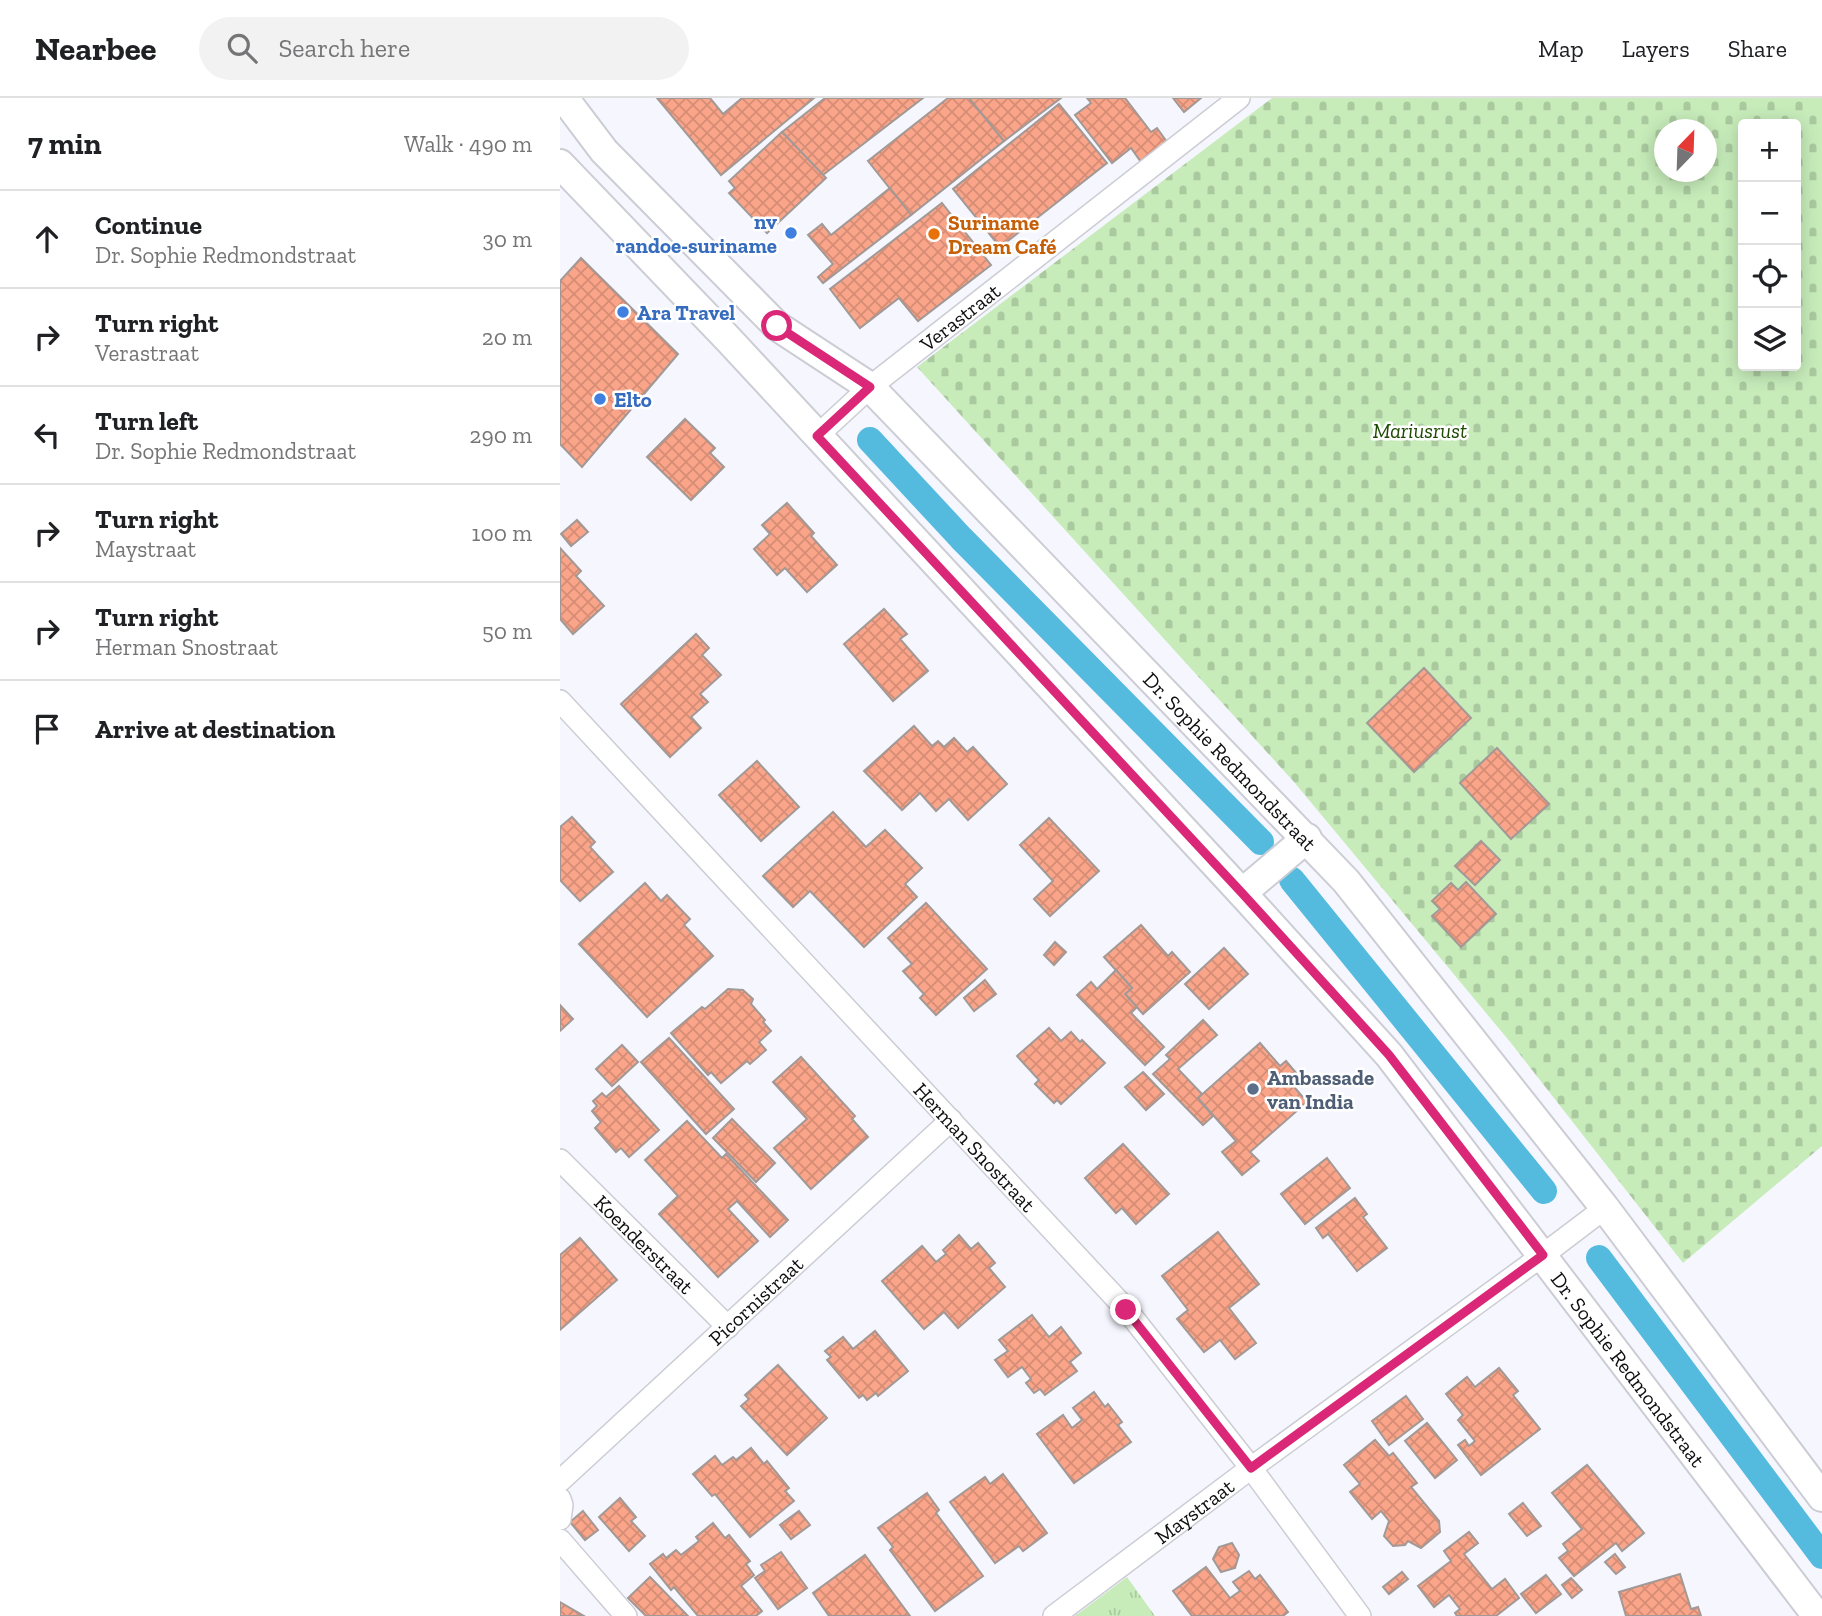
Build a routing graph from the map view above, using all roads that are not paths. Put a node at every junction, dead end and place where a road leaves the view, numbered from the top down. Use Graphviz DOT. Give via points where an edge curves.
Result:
graph roads {
  1 [pos="564,98"];
  2 [pos="1239,98"];
  3 [pos="560,164"];
  4 [pos="870,387"];
  5 [pos="817,436"];
  6 [pos="560,701"];
  7 [pos="1307,838"];
  8 [pos="1242,893"];
  9 [pos="951,1120"];
  10 [pos="560,1160"];
  11 [pos="1605,1208"];
  12 [pos="1543,1255"];
  13 [pos="728,1326"];
  14 [pos="1251,1468"];
  15 [pos="560,1481"];
  16 [pos="1822,1497"];
  17 [pos="560,1499"];
  18 [pos="560,1519"];
  19 [pos="560,1540"];
  20 [pos="626,1616"];
  21 [pos="1054,1616"];
  22 [pos="1360,1616"];
  23 [pos="1818,1616"];
  1 -- 4 [label="street, Dr. Sophie Redmondstraat" via="604,151 777,326"];
  2 -- 4 [label="street, Verastraat"];
  3 -- 5 [label="street, Dr. Sophie Redmondstraat"];
  4 -- 5 [label="street, Verastraat"];
  4 -- 7 [label="street, Dr. Sophie Redmondstraat"];
  5 -- 8 [label="street, Dr. Sophie Redmondstraat"];
  6 -- 9 [label="street, Herman Snostraat"];
  7 -- 8 [label="street"];
  7 -- 11 [label="street, Dr. Sophie Redmondstraat"];
  8 -- 12 [label="street, Dr. Sophie Redmondstraat" via="1389,1055"];
  9 -- 13 [label="street, Picornistraat"];
  9 -- 14 [label="street, Herman Snostraat" via="1126,1310"];
  10 -- 13 [label="street, Koenderstraat"];
  11 -- 12 [label="street, Maystraat"];
  11 -- 16 [label="street, Dr. Sophie Redmondstraat"];
  12 -- 14 [label="street, Maystraat"];
  12 -- 23 [label="street, Dr. Sophie Redmondstraat"];
  13 -- 15 [label="street, Picornistraat"];
  14 -- 21 [label="street, Maystraat"];
  14 -- 22 [label="street, Herman Snostraat"];
  17 -- 18 [label="street"];
  19 -- 20 [label="street"];
}
